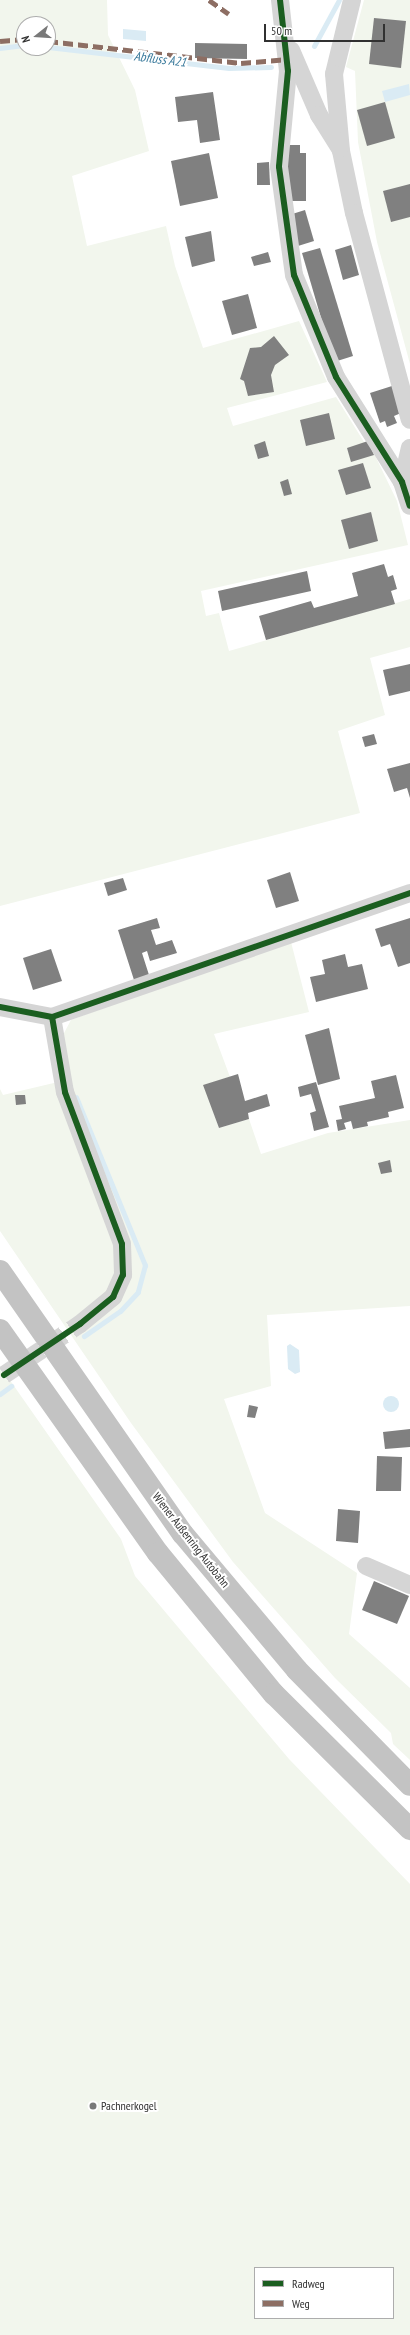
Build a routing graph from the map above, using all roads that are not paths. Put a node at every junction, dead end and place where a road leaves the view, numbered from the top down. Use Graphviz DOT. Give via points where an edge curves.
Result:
graph roads {
  1 [pos="280,0"];
  2 [pos="352,0"];
  3 [pos="287,41"];
  4 [pos="341,151"];
  5 [pos="410,420"];
  6 [pos="410,448"];
  7 [pos="402,482"];
  8 [pos="410,506"];
  9 [pos="410,893"];
  10 [pos="0,1007"];
  11 [pos="52,1017"];
  12 [pos="0,1271"];
  13 [pos="80,1324"];
  14 [pos="0,1330"];
  15 [pos="366,1566"];
  16 [pos="410,1585"];
  17 [pos="410,1785"];
  18 [pos="410,1829"];
  1 -- 3 [label="street"];
  2 -- 4 [label="street" via="334,74"];
  3 -- 4 [label="street" via="319,115"];
  3 -- 7 [label="street" via="288,71 279,168 294,275 336,377"];
  4 -- 5 [label="street" via="354,213"];
  6 -- 7 [label="street"];
  7 -- 8 [label="street"];
  9 -- 11 [label="street"];
  10 -- 11 [label="street"];
  11 -- 13 [label="street" via="65,1092 122,1244 123,1275 113,1297"];
  12 -- 17 [label="highway, Wiener Außenring Autobahn" via="183,1534 297,1670"];
  14 -- 18 [label="highway" via="158,1553 269,1688 348,1772"];
  15 -- 16 [label="street"];
}
